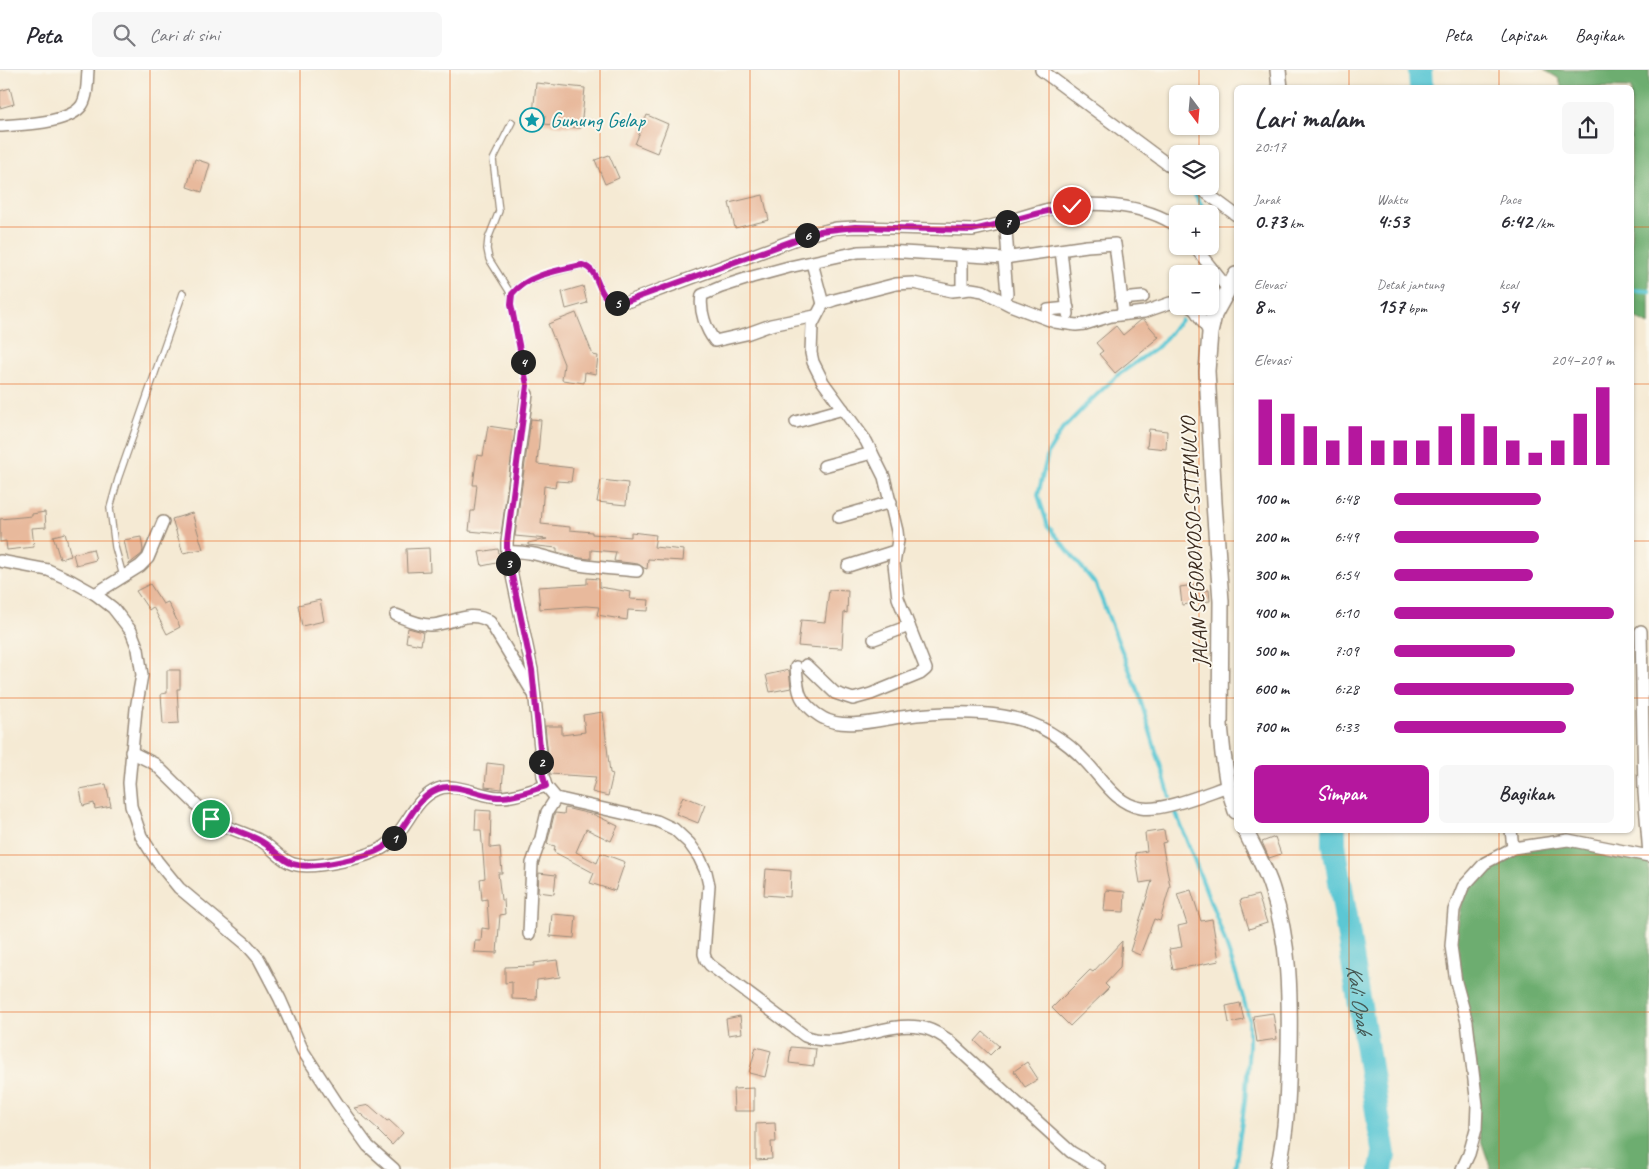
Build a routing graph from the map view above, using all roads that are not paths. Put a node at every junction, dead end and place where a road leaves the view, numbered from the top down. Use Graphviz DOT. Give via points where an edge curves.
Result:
graph roads {
  1 [pos="88,70"];
  2 [pos="1041,70"];
  3 [pos="1278,70"];
  4 [pos="1280,85"];
  5 [pos="512,122"];
  6 [pos="0,126"];
  7 [pos="1169,165"];
  8 [pos="1209,195"];
  9 [pos="1234,214"];
  10 [pos="1169,221"];
  11 [pos="1006,230"];
  12 [pos="1061,250"];
  13 [pos="1201,255"];
  14 [pos="962,257"];
  15 [pos="1006,258"];
  16 [pos="812,263"];
  17 [pos="1234,278"];
  18 [pos="1228,288"];
  19 [pos="962,290"];
  20 [pos="183,293"];
  21 [pos="512,294"];
  22 [pos="1007,294"];
  23 [pos="1143,297"];
  24 [pos="630,301"];
  25 [pos="1169,303"];
  26 [pos="823,304"];
  27 [pos="1048,310"];
  28 [pos="1198,315"];
  29 [pos="815,316"];
  30 [pos="1210,333"];
  31 [pos="526,394"];
  32 [pos="842,408"];
  33 [pos="796,422"];
  34 [pos="872,453"];
  35 [pos="824,466"];
  36 [pos="891,502"];
  37 [pos="839,517"];
  38 [pos="163,522"];
  39 [pos="895,551"];
  40 [pos="507,552"];
  41 [pos="0,561"];
  42 [pos="848,566"];
  43 [pos="637,571"];
  44 [pos="123,576"];
  45 [pos="94,594"];
  46 [pos="396,615"];
  47 [pos="909,626"];
  48 [pos="1642,631"];
  49 [pos="874,639"];
  50 [pos="535,697"];
  51 [pos="131,752"];
  52 [pos="546,786"];
  53 [pos="1228,786"];
  54 [pos="556,798"];
  55 [pos="1234,805"];
  56 [pos="1246,833"];
  57 [pos="1511,833"];
  58 [pos="1513,848"];
  59 [pos="1649,855"];
  60 [pos="529,934"];
  61 [pos="394,1169"];
  62 [pos="1100,1169"];
  63 [pos="1278,1169"];
  64 [pos="1462,1169"];
  1 -- 6 [label="street" via="86,95 76,112 54,120"];
  2 -- 7 [label="street"];
  3 -- 4 [label="main road"];
  5 -- 21 [label="lane" via="494,160 499,210 487,249 489,259"];
  8 -- 9 [label="street"];
  10 -- 24 [label="street" via="1143,210 1072,206 972,230 836,228 804,236"];
  11 -- 15 [label="street"];
  12 -- 15 [label="street"];
  12 -- 23 [label="street" via="1115,244 1122,304"];
  12 -- 27 [label="street" via="1068,311"];
  13 -- 18 [label="street"];
  14 -- 15 [label="street"];
  14 -- 16 [label="street" via="858,252"];
  14 -- 19 [label="street"];
  15 -- 22 [label="street"];
  16 -- 26 [label="street"];
  16 -- 29 [label="street" via="720,287 702,295 700,302 708,333 715,341"];
  17 -- 18 [label="main road, JALAN SEGOROYOSO-SITIMULYO"];
  18 -- 30 [label="main road, JALAN SEGOROYOSO-SITIMULYO" via="1214,315"];
  19 -- 25 [label="street" via="988,292 1010,305 1055,322 1076,325 1144,312"];
  19 -- 26 [label="street" via="901,283"];
  20 -- 44 [label="lane" via="110,508 114,546"];
  21 -- 24 [label="lane" via="532,279 582,265 593,271 607,299 614,303"];
  21 -- 31 [label="lane"];
  26 -- 29 [label="street"];
  28 -- 30 [label="street"];
  29 -- 32 [label="street" via="810,352 823,382"];
  30 -- 53 [label="main road, JALAN SEGOROYOSO-SITIMULYO" via="1207,370 1221,601 1220,725"];
  31 -- 40 [label="street"];
  32 -- 33 [label="street"];
  32 -- 34 [label="street"];
  34 -- 35 [label="street"];
  34 -- 36 [label="street" via="884,477"];
  36 -- 37 [label="street"];
  36 -- 39 [label="street" via="898,540"];
  38 -- 44 [label="street" via="148,558"];
  39 -- 42 [label="street"];
  39 -- 47 [label="street" via="898,598"];
  40 -- 43 [label="street" via="534,553 580,566"];
  40 -- 50 [label="street"];
  41 -- 45 [label="street" via="48,570"];
  44 -- 45 [label="street"];
  45 -- 51 [label="street" via="113,608 131,632 138,649 142,675"];
  46 -- 50 [label="street" via="430,625 470,616 490,622"];
  47 -- 49 [label="street"];
  47 -- 53 [label="street" via="926,669 920,674 853,699 835,693 801,666 800,694 810,708 824,719 844,724 940,713 1003,716 1032,723 1064,741 1114,794 1142,808 1162,807"];
  48 -- 59 [label="street" via="1644,792"];
  50 -- 52 [label="street"];
  51 -- 52 [label="street" via="155,764 211,819 260,840 293,864 304,866 375,853 397,835 420,800 441,788 452,787 499,797"];
  51 -- 61 [label="street" via="131,806 141,836 179,888 246,944 259,959 303,1051 368,1146"];
  52 -- 54 [label="street"];
  53 -- 55 [label="main road, JALAN SEGOROYOSO-SITIMULYO"];
  54 -- 60 [label="street" via="547,812 532,863"];
  54 -- 62 [label="street" via="657,821 674,829 689,843 699,857 709,885 706,960 805,1036 814,1040 832,1040 906,1026 936,1032 1071,1152"];
  56 -- 63 [label="main road" via="1272,888 1288,966 1288,1091"];
  57 -- 58 [label="street"];
  58 -- 59 [label="street" via="1568,840"];
  58 -- 64 [label="street" via="1484,863 1463,887 1454,910 1452,955 1467,1022 1477,1104 1476,1129"];
}
